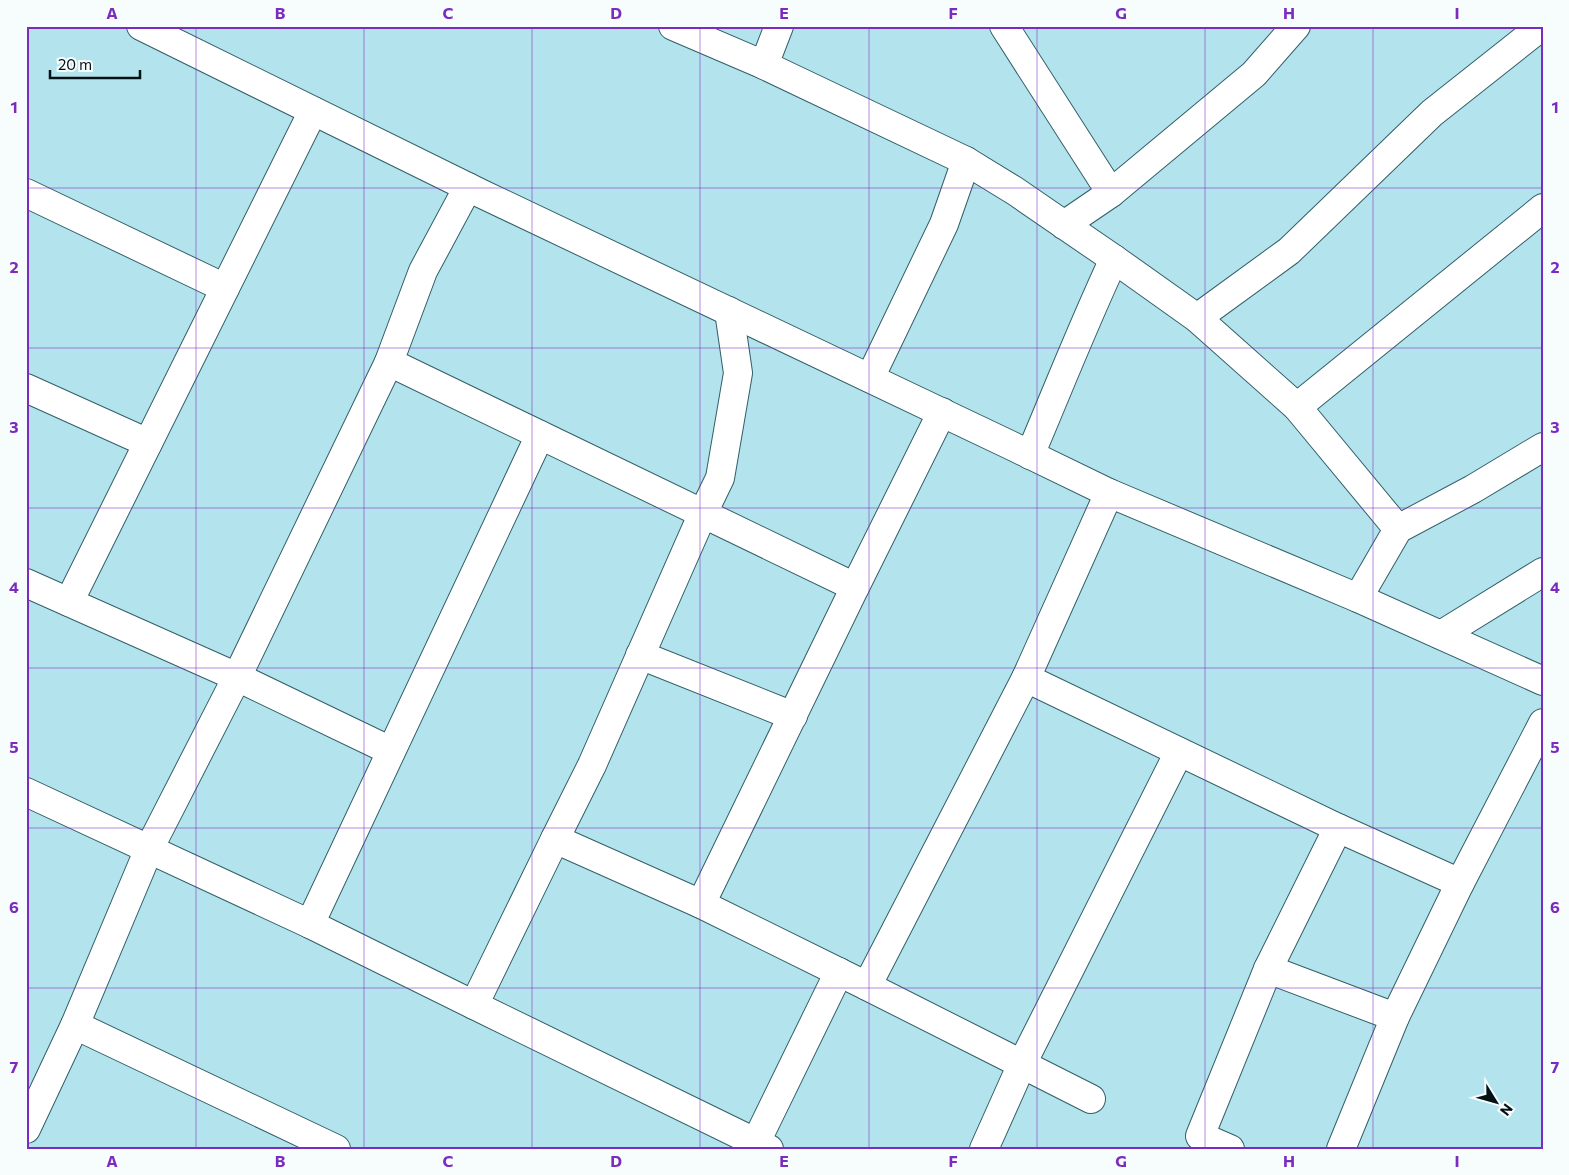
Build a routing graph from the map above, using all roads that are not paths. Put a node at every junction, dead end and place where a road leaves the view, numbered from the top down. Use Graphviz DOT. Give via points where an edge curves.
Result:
graph roads {
  1 [pos="141,26"];
  2 [pos="672,26"];
  3 [pos="779,26"];
  4 [pos="1004,26"];
  5 [pos="1296,26"];
  6 [pos="1542,26"];
  7 [pos="764,65"];
  8 [pos="312,111"];
  9 [pos="966,161"];
  10 [pos="468,187"];
  11 [pos="26,193"];
  12 [pos="1111,193"];
  13 [pos="1543,208"];
  14 [pos="1064,225"];
  15 [pos="1114,259"];
  16 [pos="225,288"];
  17 [pos="729,311"];
  18 [pos="1198,318"];
  19 [pos="389,362"];
  20 [pos="870,378"];
  21 [pos="26,388"];
  22 [pos="1296,407"];
  23 [pos="942,412"];
  24 [pos="540,435"];
  25 [pos="148,443"];
  26 [pos="1543,447"];
  27 [pos="1030,455"];
  28 [pos="1109,493"];
  29 [pos="702,513"];
  30 [pos="1398,529"];
  31 [pos="1543,572"];
  32 [pos="26,582"];
  33 [pos="855,587"];
  34 [pos="1358,598"];
  35 [pos="69,602"];
  36 [pos="1441,635"];
  37 [pos="640,655"];
  38 [pos="237,677"];
  39 [pos="1026,678"];
  40 [pos="1543,680"];
  41 [pos="793,716"];
  42 [pos="1543,723"];
  43 [pos="392,751"];
  44 [pos="1179,752"];
  45 [pos="26,792"];
  46 [pos="1338,828"];
  47 [pos="555,839"];
  48 [pos="149,849"];
  49 [pos="1460,883"];
  50 [pos="702,904"];
  51 [pos="310,924"];
  52 [pos="1268,968"];
  53 [pos="839,972"];
  54 [pos="867,986"];
  55 [pos="474,1005"];
  56 [pos="1395,1017"];
  57 [pos="75,1025"];
  58 [pos="1022,1064"];
  59 [pos="1092,1099"];
  60 [pos="26,1129"];
  61 [pos="1197,1142"];
  62 [pos="763,1146"];
  63 [pos="336,1149"];
  64 [pos="984,1149"];
  65 [pos="1230,1149"];
  66 [pos="1341,1149"];
  1 -- 8 [label="street"];
  2 -- 7 [label="street"];
  3 -- 7 [label="street"];
  4 -- 12 [label="street"];
  5 -- 12 [label="street" via="1254,74"];
  6 -- 18 [label="street" via="1432,113 1288,251"];
  7 -- 9 [label="street"];
  8 -- 10 [label="street"];
  8 -- 16 [label="street"];
  9 -- 14 [label="street"];
  9 -- 20 [label="street" via="944,224"];
  10 -- 17 [label="street"];
  10 -- 19 [label="street" via="424,271"];
  11 -- 16 [label="street"];
  12 -- 14 [label="street"];
  13 -- 22 [label="street"];
  14 -- 15 [label="street"];
  15 -- 18 [label="street"];
  15 -- 27 [label="street"];
  16 -- 25 [label="street"];
  17 -- 20 [label="street"];
  17 -- 29 [label="street" via="738,373 720,478"];
  18 -- 22 [label="street"];
  19 -- 24 [label="street"];
  19 -- 38 [label="street"];
  20 -- 23 [label="street"];
  21 -- 25 [label="street"];
  22 -- 30 [label="street"];
  23 -- 27 [label="street"];
  23 -- 33 [label="street"];
  24 -- 29 [label="street"];
  24 -- 43 [label="street"];
  25 -- 35 [label="street"];
  26 -- 30 [label="street" via="1474,489"];
  27 -- 28 [label="street"];
  28 -- 34 [label="street"];
  28 -- 39 [label="street"];
  29 -- 33 [label="street"];
  29 -- 37 [label="street"];
  30 -- 34 [label="street"];
  31 -- 36 [label="street"];
  32 -- 35 [label="street"];
  33 -- 41 [label="street"];
  34 -- 36 [label="street"];
  35 -- 38 [label="street"];
  36 -- 40 [label="street"];
  37 -- 41 [label="street"];
  37 -- 47 [label="street" via="592,765"];
  38 -- 43 [label="street"];
  38 -- 48 [label="street"];
  39 -- 44 [label="street"];
  39 -- 54 [label="street"];
  41 -- 50 [label="street"];
  42 -- 49 [label="street"];
  43 -- 51 [label="street"];
  44 -- 46 [label="street"];
  44 -- 58 [label="street"];
  45 -- 48 [label="street"];
  46 -- 49 [label="street"];
  46 -- 52 [label="street"];
  47 -- 50 [label="street"];
  47 -- 55 [label="street"];
  48 -- 51 [label="street"];
  48 -- 57 [label="street"];
  49 -- 56 [label="street"];
  50 -- 53 [label="street"];
  51 -- 55 [label="street"];
  52 -- 56 [label="street"];
  52 -- 61 [label="street"];
  53 -- 54 [label="street"];
  53 -- 62 [label="street"];
  54 -- 58 [label="street"];
  55 -- 62 [label="street"];
  56 -- 66 [label="street"];
  57 -- 60 [label="street"];
  57 -- 63 [label="street"];
  58 -- 59 [label="street"];
  58 -- 64 [label="street"];
  61 -- 65 [label="street"];
}
